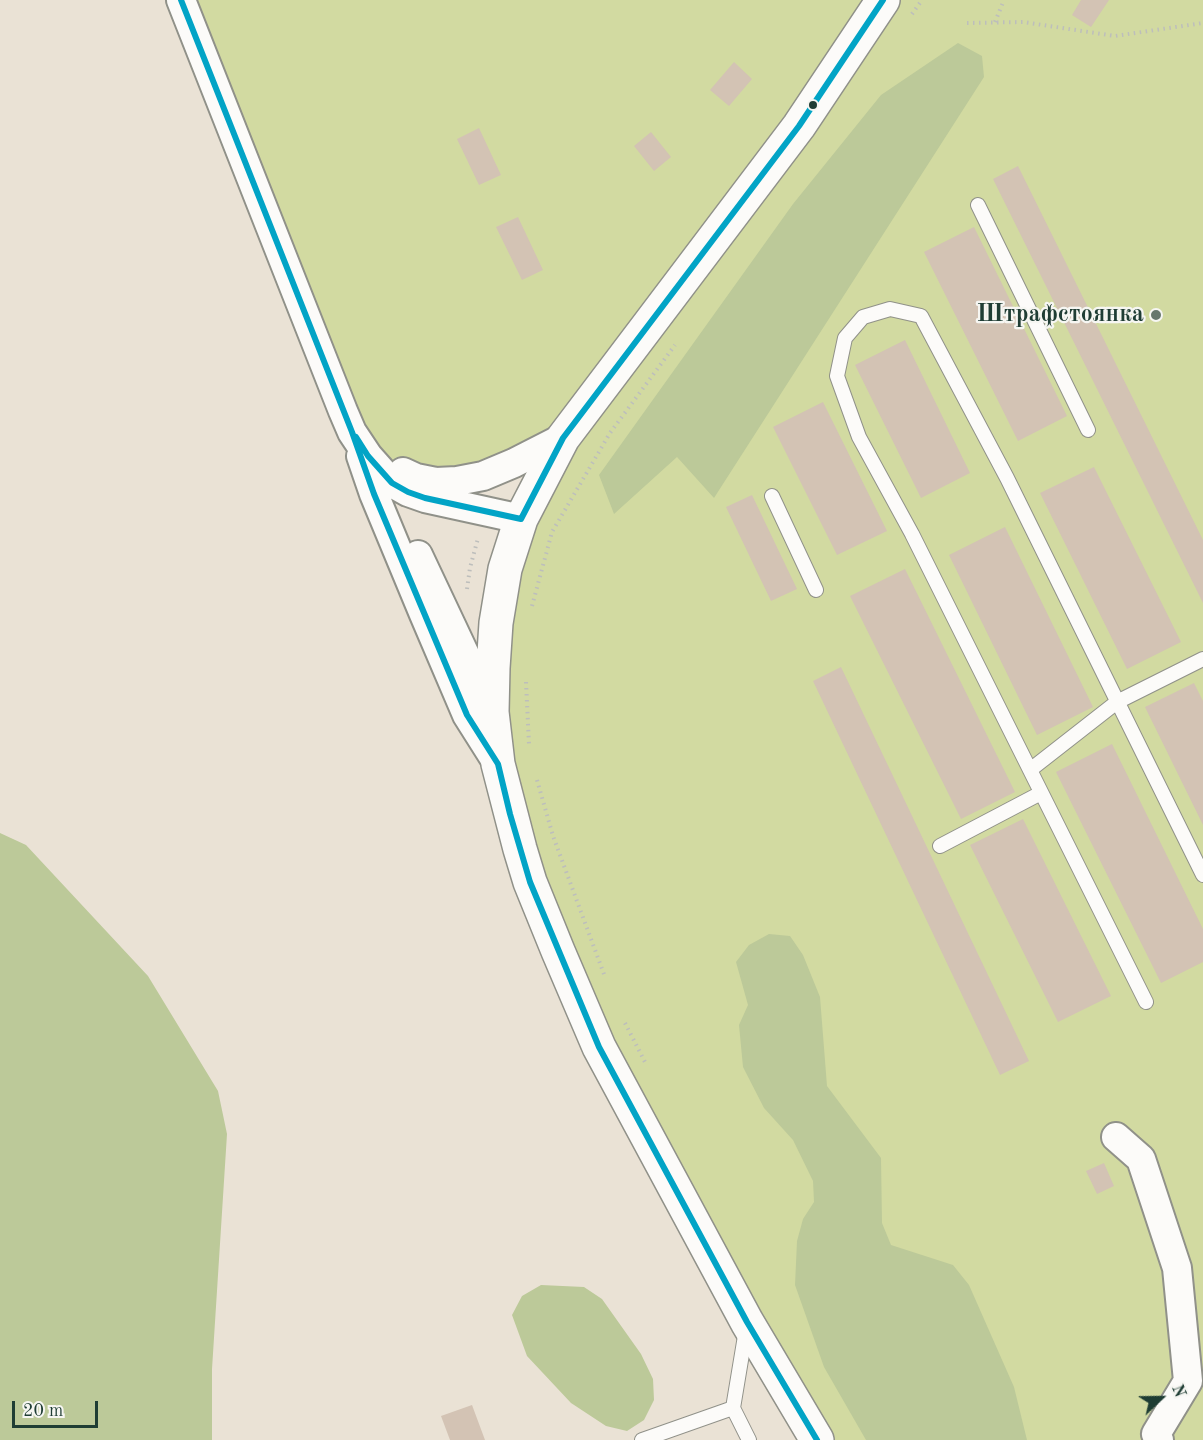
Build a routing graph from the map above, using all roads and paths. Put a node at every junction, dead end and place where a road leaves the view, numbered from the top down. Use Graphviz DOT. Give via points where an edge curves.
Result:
graph roads {
  1 [pos="181,0"];
  2 [pos="922,0"];
  3 [pos="1004,0"];
  4 [pos="897,8"];
  5 [pos="995,22"];
  6 [pos="967,23"];
  7 [pos="1203,23"];
  8 [pos="978,205"];
  9 [pos="678,341"];
  10 [pos="1088,430"];
  11 [pos="352,432"];
  12 [pos="563,438"];
  13 [pos="772,496"];
  14 [pos="488,512"];
  15 [pos="521,519"];
  16 [pos="467,590"];
  17 [pos="816,590"];
  18 [pos="531,613"];
  19 [pos="1203,659"];
  20 [pos="526,680"];
  21 [pos="1117,702"];
  22 [pos="492,712"];
  23 [pos="529,747"];
  24 [pos="498,764"];
  25 [pos="1030,770"];
  26 [pos="537,780"];
  27 [pos="1041,793"];
  28 [pos="940,846"];
  29 [pos="1203,875"];
  30 [pos="606,978"];
  31 [pos="1146,1002"];
  32 [pos="623,1019"];
  33 [pos="650,1072"];
  34 [pos="1116,1137"];
  35 [pos="747,1322"];
  36 [pos="734,1408"];
  37 [pos="642,1440"];
  38 [pos="749,1440"];
  39 [pos="818,1440"];
  40 [pos="1159,1440"];
  1 -- 11 [label="street"];
  2 -- 4 [label="path"];
  3 -- 5 [label="path"];
  4 -- 12 [label="street" via="799,126"];
  5 -- 6 [label="path"];
  5 -- 7 [label="path" via="1023,22 1115,36"];
  8 -- 10 [label="lane"];
  9 -- 18 [label="path" via="610,433 552,532"];
  11 -- 12 [label="street" via="396,468 436,482 483,476"];
  11 -- 14 [label="street" via="392,483 424,498"];
  11 -- 22 [label="street" via="411,540"];
  11 -- 24 [label="street" via="458,695"];
  12 -- 15 [label="street"];
  13 -- 17 [label="lane"];
  14 -- 15 [label="street"];
  14 -- 16 [label="path"];
  15 -- 22 [label="street" via="505,569 496,623"];
  19 -- 21 [label="lane"];
  20 -- 23 [label="path"];
  21 -- 25 [label="lane"];
  21 -- 25 [label="lane" via="1007,478 921,316 890,309 864,317 845,338 837,376 859,437"];
  21 -- 29 [label="lane"];
  22 -- 24 [label="street"];
  24 -- 35 [label="street" via="531,882 599,1047"];
  25 -- 27 [label="lane"];
  26 -- 30 [label="path" via="553,836"];
  27 -- 28 [label="lane"];
  27 -- 31 [label="lane"];
  32 -- 33 [label="path"];
  34 -- 40 [label="street" via="1141,1159 1177,1268 1188,1381 1156,1434"];
  35 -- 36 [label="lane"];
  35 -- 39 [label="street"];
  36 -- 37 [label="lane"];
  36 -- 38 [label="lane"];
}
